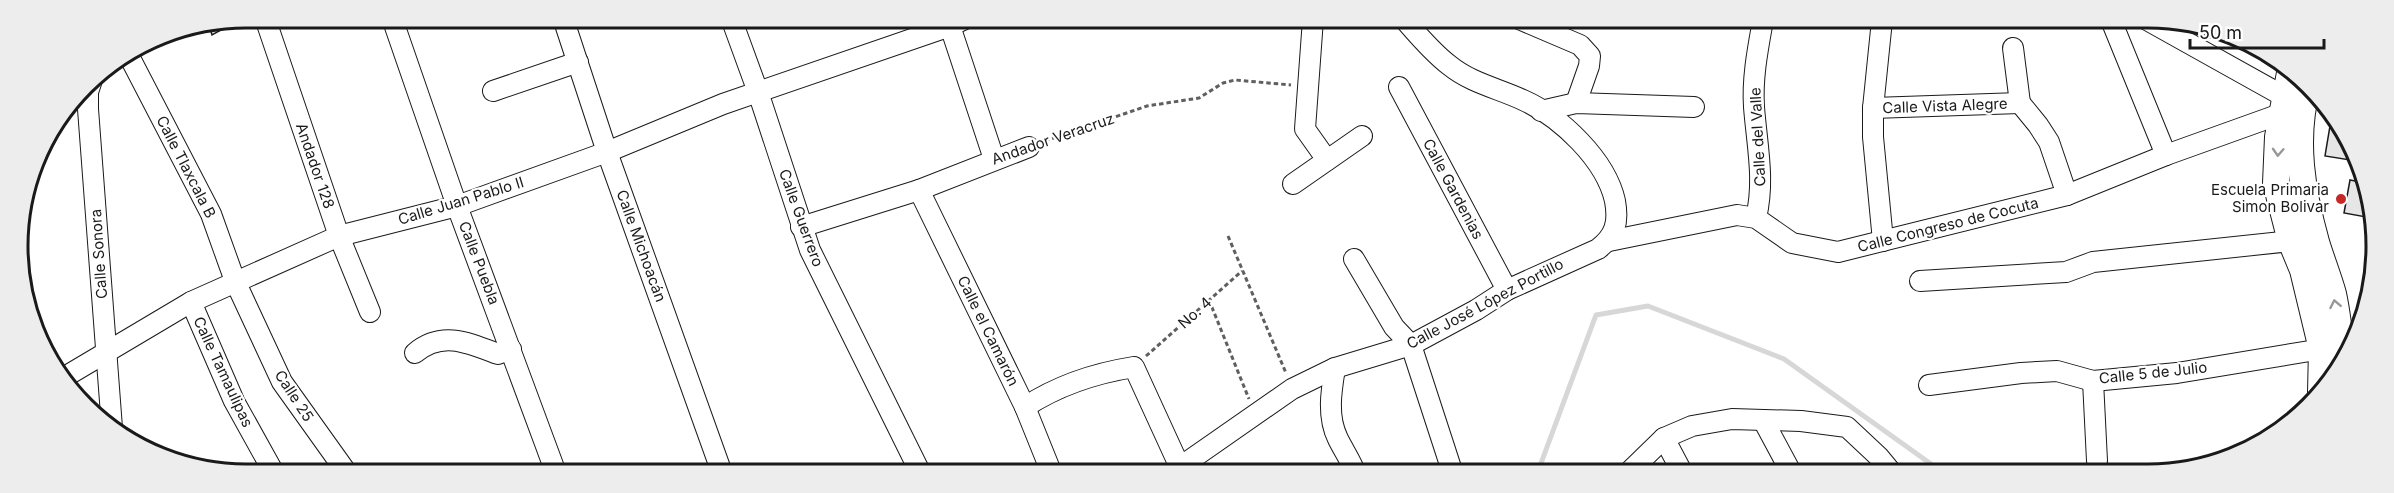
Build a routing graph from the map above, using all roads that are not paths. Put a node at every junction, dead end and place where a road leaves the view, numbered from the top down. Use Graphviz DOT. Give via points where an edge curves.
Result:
graph roads {
  1 [pos="268,28"];
  2 [pos="395,28"];
  3 [pos="566,28"];
  4 [pos="737,28"];
  5 [pos="940,28"];
  6 [pos="959,28"];
  7 [pos="1312,28"];
  8 [pos="1412,28"];
  9 [pos="1540,28"];
  10 [pos="1761,28"];
  11 [pos="1881,28"];
  12 [pos="2113,28"];
  13 [pos="2165,29"];
  14 [pos="2013,48"];
  15 [pos="132,61"];
  16 [pos="578,62"];
  17 [pos="1399,87"];
  18 [pos="493,91"];
  19 [pos="758,93"];
  20 [pos="2291,93"];
  21 [pos="88,97"];
  22 [pos="1576,103"];
  23 [pos="2020,104"];
  24 [pos="1694,107"];
  25 [pos="1873,108"];
  26 [pos="1541,111"];
  27 [pos="1362,136"];
  28 [pos="1029,147"];
  29 [pos="607,152"];
  30 [pos="2166,155"];
  31 [pos="994,159"];
  32 [pos="1327,160"];
  33 [pos="1293,184"];
  34 [pos="919,190"];
  35 [pos="2067,195"];
  36 [pos="457,206"];
  37 [pos="1756,218"];
  38 [pos="801,226"];
  39 [pos="339,236"];
  40 [pos="1609,241"];
  41 [pos="1882,241"];
  42 [pos="2291,241"];
  43 [pos="1354,259"];
  44 [pos="235,281"];
  45 [pos="1920,281"];
  46 [pos="1507,290"];
  47 [pos="191,302"];
  48 [pos="370,312"];
  49 [pos="1411,345"];
  50 [pos="2341,346"];
  51 [pos="511,349"];
  52 [pos="107,353"];
  53 [pos="415,353"];
  54 [pos="1335,368"];
  55 [pos="70,374"];
  56 [pos="2093,381"];
  57 [pos="1929,385"];
  58 [pos="1025,407"];
  59 [pos="111,417"];
  60 [pos="1763,420"];
  61 [pos="1664,438"];
  62 [pos="2097,461"];
  63 [pos="269,464"];
  64 [pos="340,464"];
  65 [pos="553,464"];
  66 [pos="719,464"];
  67 [pos="916,464"];
  68 [pos="1048,464"];
  69 [pos="1175,464"];
  70 [pos="1188,464"];
  71 [pos="1352,464"];
  72 [pos="1450,464"];
  73 [pos="1637,464"];
  74 [pos="1678,464"];
  75 [pos="1787,464"];
  76 [pos="1885,464"];
  1 -- 39 [label="street, Andador 128"];
  2 -- 36 [label="street, Calle Puebla"];
  3 -- 16 [label="street, Calle Michoacán"];
  4 -- 19 [label="street, Calle Guerrero"];
  5 -- 19 [label="street, Calle Juan Pablo II"];
  6 -- 31 [label="street"];
  7 -- 32 [label="street" via="1305,129"];
  8 -- 26 [label="street" via="1449,65 1478,83 1524,100"];
  9 -- 22 [label="street" via="1580,45 1590,56"];
  10 -- 37 [label="street, Calle del Valle" via="1754,105 1762,170"];
  11 -- 25 [label="street"];
  12 -- 30 [label="street"];
  13 -- 20 [label="street"];
  14 -- 23 [label="street"];
  15 -- 44 [label="street, Calle Tlaxcala B" via="211,214"];
  16 -- 18 [label="street"];
  16 -- 29 [label="street, Calle Michoacán"];
  17 -- 46 [label="street, Calle Gardenias"];
  19 -- 29 [label="street, Calle Juan Pablo II"];
  19 -- 38 [label="street, Calle Guerrero"];
  20 -- 30 [label="street, Calle Congreso de Cocuta"];
  20 -- 42 [label="main road, one-way" via="2278,137 2276,183"];
  50 -- 20 [label="main road, one-way" via="2332,292 2303,187 2299,147 2303,104"];
  21 -- 52 [label="street, Calle Sonora"];
  22 -- 24 [label="street"];
  22 -- 26 [label="street"];
  23 -- 25 [label="street, Calle Vista Alegre"];
  23 -- 35 [label="street, Calle Vista Alegre" via="2049,142"];
  25 -- 41 [label="street"];
  26 -- 40 [label="street" via="1592,154 1605,173 1616,207 1615,229"];
  27 -- 32 [label="street"];
  28 -- 31 [label="street, Andador Veracruz"];
  29 -- 36 [label="street, Calle Juan Pablo II"];
  29 -- 66 [label="street, Calle Michoacán"];
  30 -- 35 [label="street, Calle Congreso de Cocuta"];
  31 -- 34 [label="street, Andador Veracruz"];
  32 -- 33 [label="street"];
  34 -- 38 [label="street, Andador Veracruz"];
  34 -- 58 [label="street, Calle el Camarón"];
  35 -- 41 [label="street, Calle Congreso de Cocuta"];
  36 -- 39 [label="street, Calle Juan Pablo II"];
  36 -- 51 [label="street, Calle Puebla"];
  37 -- 40 [label="street" via="1737,215"];
  37 -- 41 [label="street, Calle Congreso de Cocuta" via="1792,243 1814,248 1838,252"];
  38 -- 67 [label="street, Calle Guerrero"];
  39 -- 44 [label="street, Calle Juan Pablo II"];
  39 -- 48 [label="street, Andador 128"];
  40 -- 46 [label="street, Calle José López Portillo"];
  42 -- 45 [label="street" via="2093,262 2066,272"];
  42 -- 50 [label="main road"];
  43 -- 49 [label="street" via="1394,327"];
  44 -- 47 [label="street, Calle Juan Pablo II"];
  44 -- 64 [label="street, Calle 25" via="282,382"];
  46 -- 49 [label="street, Calle José López Portillo"];
  47 -- 52 [label="street, Calle Juan Pablo II"];
  47 -- 63 [label="street, Calle Tamaulipas" via="234,401"];
  49 -- 54 [label="street, Calle José López Portillo"];
  49 -- 72 [label="street"];
  50 -- 56 [label="street, Calle 5 de Julio" via="2177,373"];
  51 -- 53 [label="street" via="498,354 458,339 441,340"];
  51 -- 65 [label="street, Calle Puebla"];
  52 -- 55 [label="street, Calle Juan Pablo II"];
  52 -- 59 [label="street, Calle Sonora"];
  54 -- 70 [label="street, Calle José López Portillo" via="1292,389"];
  54 -- 71 [label="street" via="1329,401 1337,437"];
  56 -- 57 [label="street, Calle 5 de Julio" via="2057,371"];
  56 -- 62 [label="street"];
  58 -- 68 [label="street, Calle el Camarón"];
  58 -- 69 [label="street" via="1067,385 1103,372 1134,367"];
  60 -- 61 [label="street" via="1732,419 1692,426"];
  60 -- 75 [label="street"];
  60 -- 76 [label="street" via="1847,427"];
  61 -- 73 [label="street"];
  61 -- 74 [label="street"];
}
